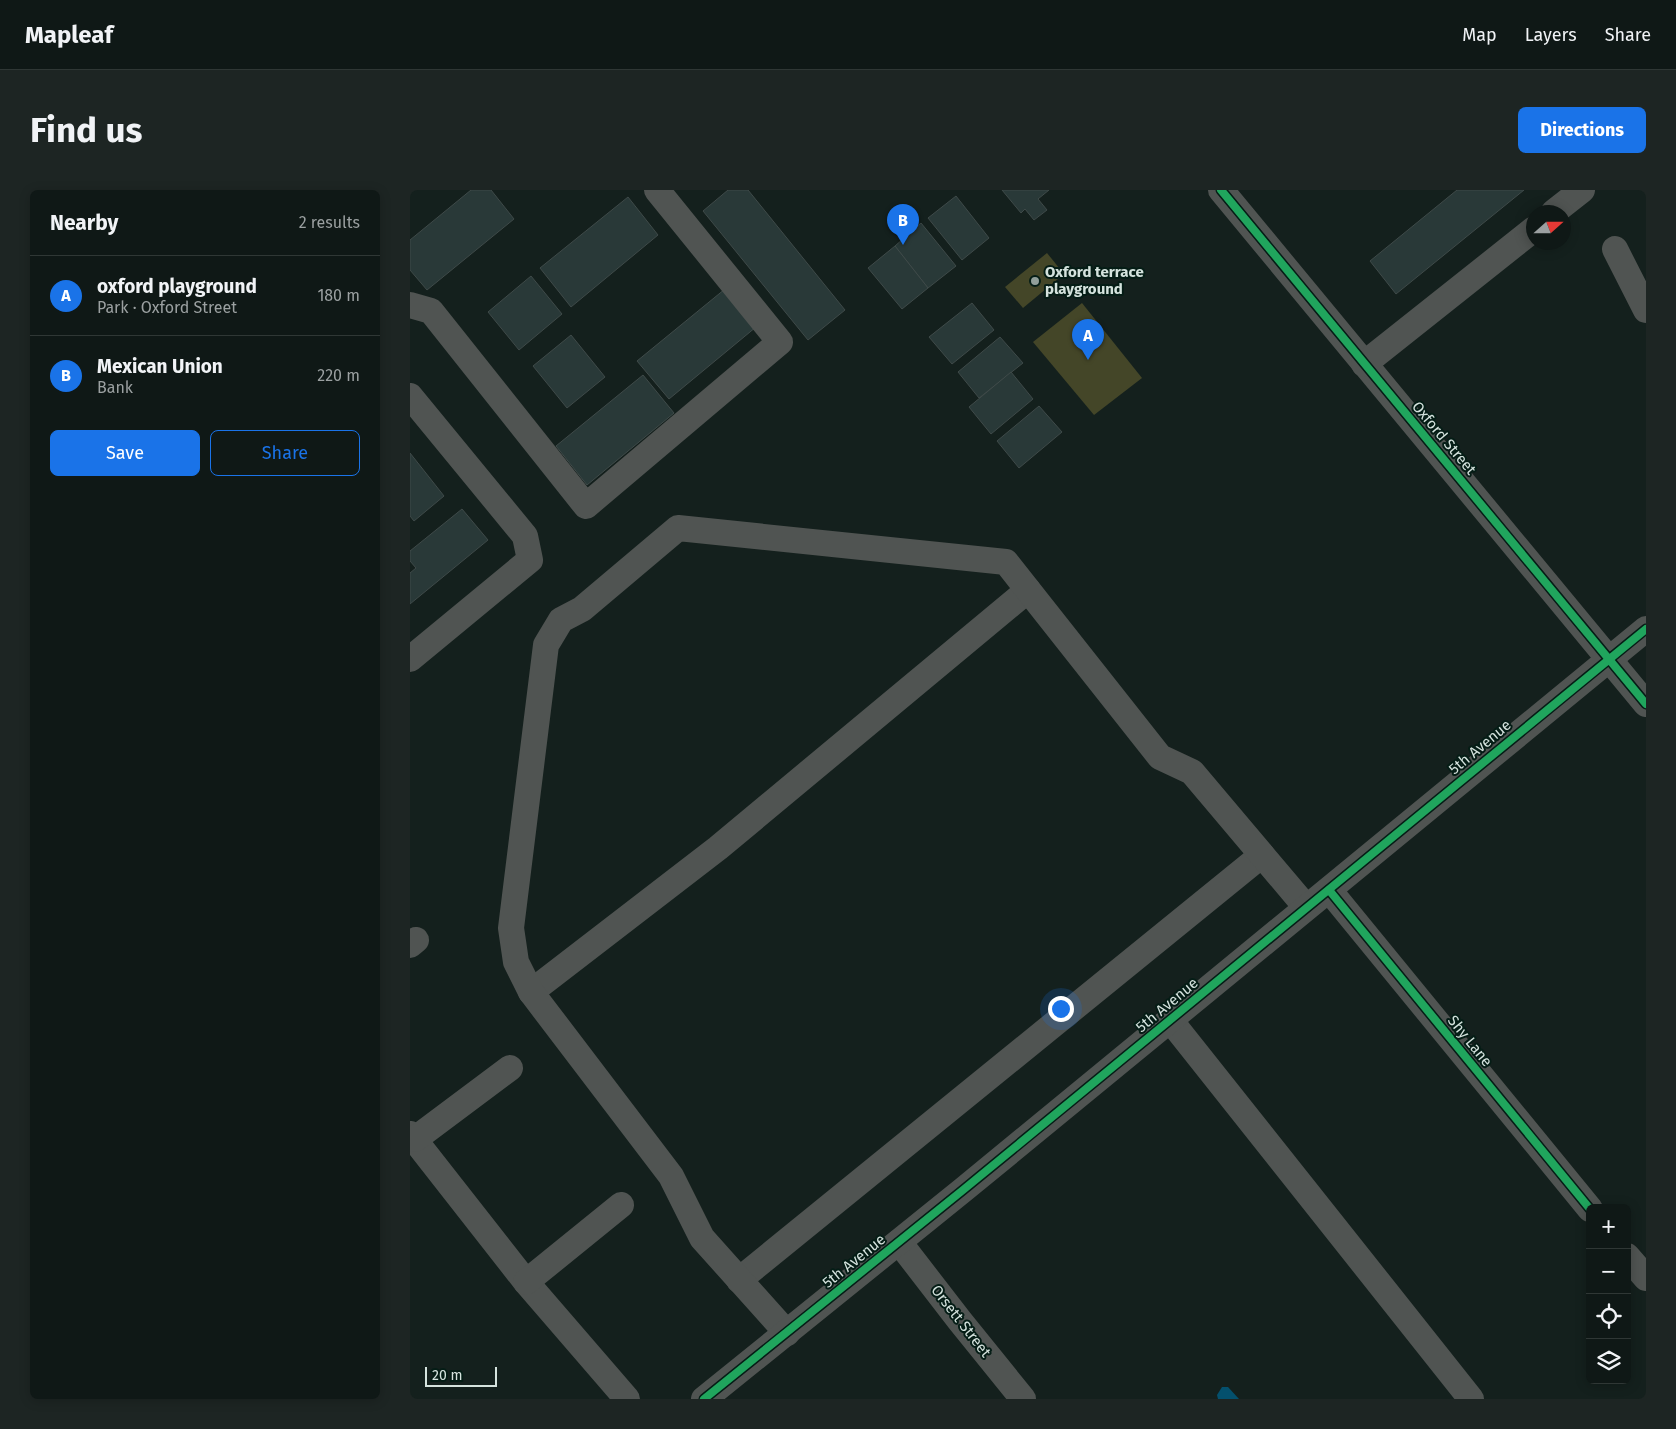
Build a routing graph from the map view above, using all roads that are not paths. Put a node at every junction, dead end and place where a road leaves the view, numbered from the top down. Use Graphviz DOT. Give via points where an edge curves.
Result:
graph roads {
  1 [pos="656,190"];
  2 [pos="1221,190"];
  3 [pos="1582,190"];
  4 [pos="1563,205"];
  5 [pos="1526,235"];
  6 [pos="1615,249"];
  7 [pos="410,305"];
  8 [pos="1646,310"];
  9 [pos="1364,364"];
  10 [pos="410,396"];
  11 [pos="1028,590"];
  12 [pos="1646,629"];
  13 [pos="410,659"];
  14 [pos="1610,659"];
  15 [pos="1646,704"];
  16 [pos="1262,855"];
  17 [pos="1329,890"];
  18 [pos="1306,907"];
  19 [pos="531,992"];
  20 [pos="1170,1020"];
  21 [pos="510,1068"];
  22 [pos="412,1137"];
  23 [pos="621,1205"];
  24 [pos="1586,1205"];
  25 [pos="899,1242"];
  26 [pos="1631,1261"];
  27 [pos="1646,1278"];
  28 [pos="739,1280"];
  29 [pos="526,1282"];
  30 [pos="787,1332"];
  31 [pos="627,1399"];
  32 [pos="704,1399"];
  33 [pos="1023,1399"];
  34 [pos="1471,1399"];
  1 -- 7 [label="street" via="780,342 586,506 432,312"];
  2 -- 9 [label="street, Oxford Street"];
  3 -- 4 [label="street"];
  5 -- 9 [label="street"];
  6 -- 8 [label="street"];
  9 -- 14 [label="street, Oxford Street"];
  10 -- 13 [label="street" via="525,536 530,560"];
  11 -- 16 [label="street" via="1160,757 1192,772"];
  11 -- 19 [label="street" via="718,848"];
  11 -- 19 [label="street" via="1006,562 678,528 582,609 561,620 546,645 511,928 516,962"];
  12 -- 14 [label="street, 5th Avenue"];
  14 -- 15 [label="street, Oxford Street"];
  14 -- 17 [label="street, 5th Avenue"];
  16 -- 18 [label="street"];
  16 -- 28 [label="street"];
  17 -- 18 [label="street, 5th Avenue"];
  17 -- 24 [label="street, Shy Lane"];
  18 -- 20 [label="street, 5th Avenue"];
  19 -- 28 [label="street" via="671,1176 702,1238"];
  20 -- 25 [label="street, 5th Avenue"];
  20 -- 34 [label="street"];
  21 -- 22 [label="street"];
  22 -- 29 [label="street"];
  23 -- 29 [label="street"];
  25 -- 30 [label="street, 5th Avenue"];
  25 -- 33 [label="street, Orsett Street"];
  26 -- 27 [label="street"];
  28 -- 30 [label="street"];
  29 -- 31 [label="street"];
  30 -- 32 [label="street, 5th Avenue"];
}
